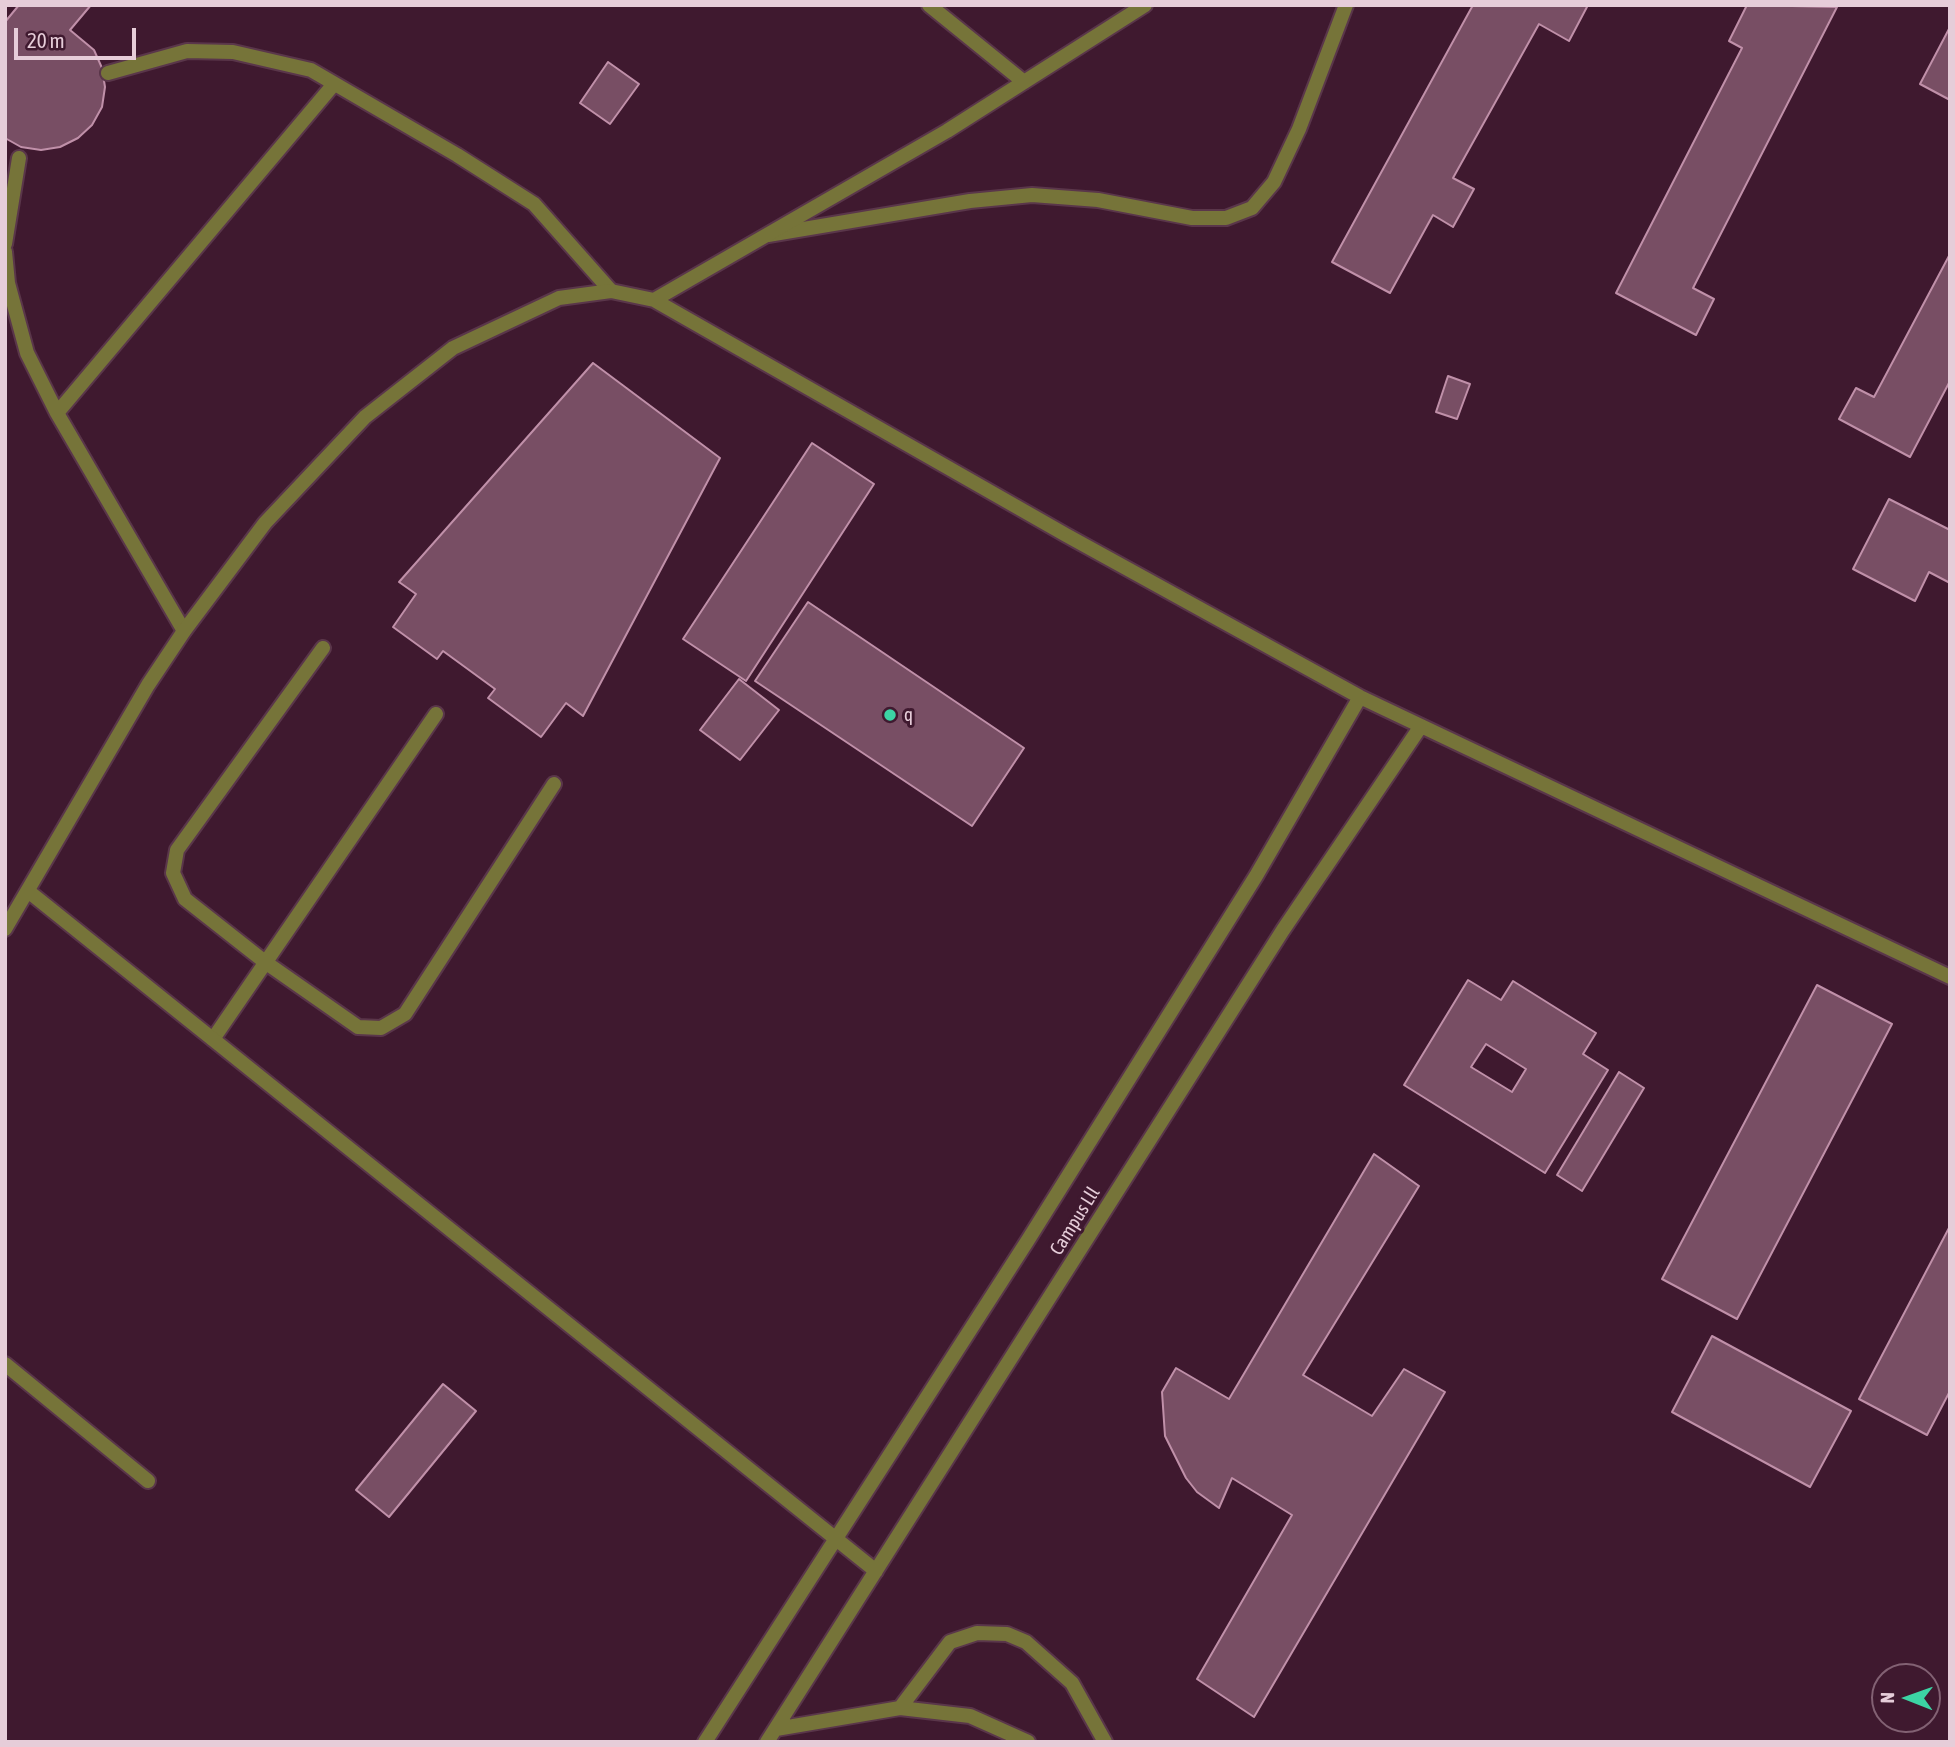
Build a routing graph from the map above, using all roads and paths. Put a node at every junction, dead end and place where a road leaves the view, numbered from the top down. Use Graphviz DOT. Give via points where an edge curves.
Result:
graph roads {
  1 [pos="929,5"];
  2 [pos="1144,5"];
  3 [pos="1346,5"];
  4 [pos="108,73"];
  5 [pos="1024,82"];
  6 [pos="334,84"];
  7 [pos="19,158"];
  8 [pos="767,235"];
  9 [pos="5,244"];
  10 [pos="5,252"];
  11 [pos="611,291"];
  12 [pos="654,300"];
  13 [pos="57,413"];
  14 [pos="184,631"];
  15 [pos="323,648"];
  16 [pos="1360,697"];
  17 [pos="436,714"];
  18 [pos="1421,726"];
  19 [pos="554,784"];
  20 [pos="28,891"];
  21 [pos="5,929"];
  22 [pos="265,962"];
  23 [pos="1950,977"];
  24 [pos="213,1039"];
  25 [pos="5,1364"];
  26 [pos="148,1481"];
  27 [pos="836,1538"];
  28 [pos="876,1570"];
  29 [pos="900,1708"];
  30 [pos="772,1735"];
  31 [pos="705,1742"];
  32 [pos="1028,1742"];
  33 [pos="1105,1742"];
  1 -- 5 [label="street"];
  2 -- 5 [label="street"];
  3 -- 8 [label="street" via="1300,129 1274,182 1252,208 1226,218 1192,218 1098,200 1032,195"];
  4 -- 6 [label="street" via="187,51 233,51 311,70"];
  5 -- 8 [label="street"];
  6 -- 11 [label="street" via="534,204"];
  6 -- 13 [label="street"];
  7 -- 9 [label="street"];
  8 -- 12 [label="street"];
  10 -- 13 [label="street" via="8,283 27,353"];
  11 -- 12 [label="street"];
  11 -- 14 [label="street" via="559,298 453,348 365,417 265,523"];
  12 -- 16 [label="street"];
  13 -- 14 [label="street"];
  14 -- 20 [label="street"];
  15 -- 22 [label="street" via="177,850 173,873 184,899"];
  16 -- 18 [label="street"];
  16 -- 27 [label="street" via="1248,888"];
  17 -- 22 [label="street"];
  18 -- 23 [label="street"];
  18 -- 28 [label="street, Campus Lll" via="1283,930"];
  19 -- 22 [label="street" via="405,1014 382,1028 358,1027"];
  20 -- 21 [label="street"];
  20 -- 24 [label="street"];
  22 -- 24 [label="street"];
  24 -- 27 [label="street"];
  25 -- 26 [label="street"];
  27 -- 28 [label="street"];
  27 -- 31 [label="street"];
  28 -- 30 [label="street, Campus Lll"];
  29 -- 30 [label="street"];
  29 -- 32 [label="street" via="970,1716"];
  29 -- 33 [label="street" via="950,1642 976,1633 1007,1633 1026,1642 1072,1683"];
}
